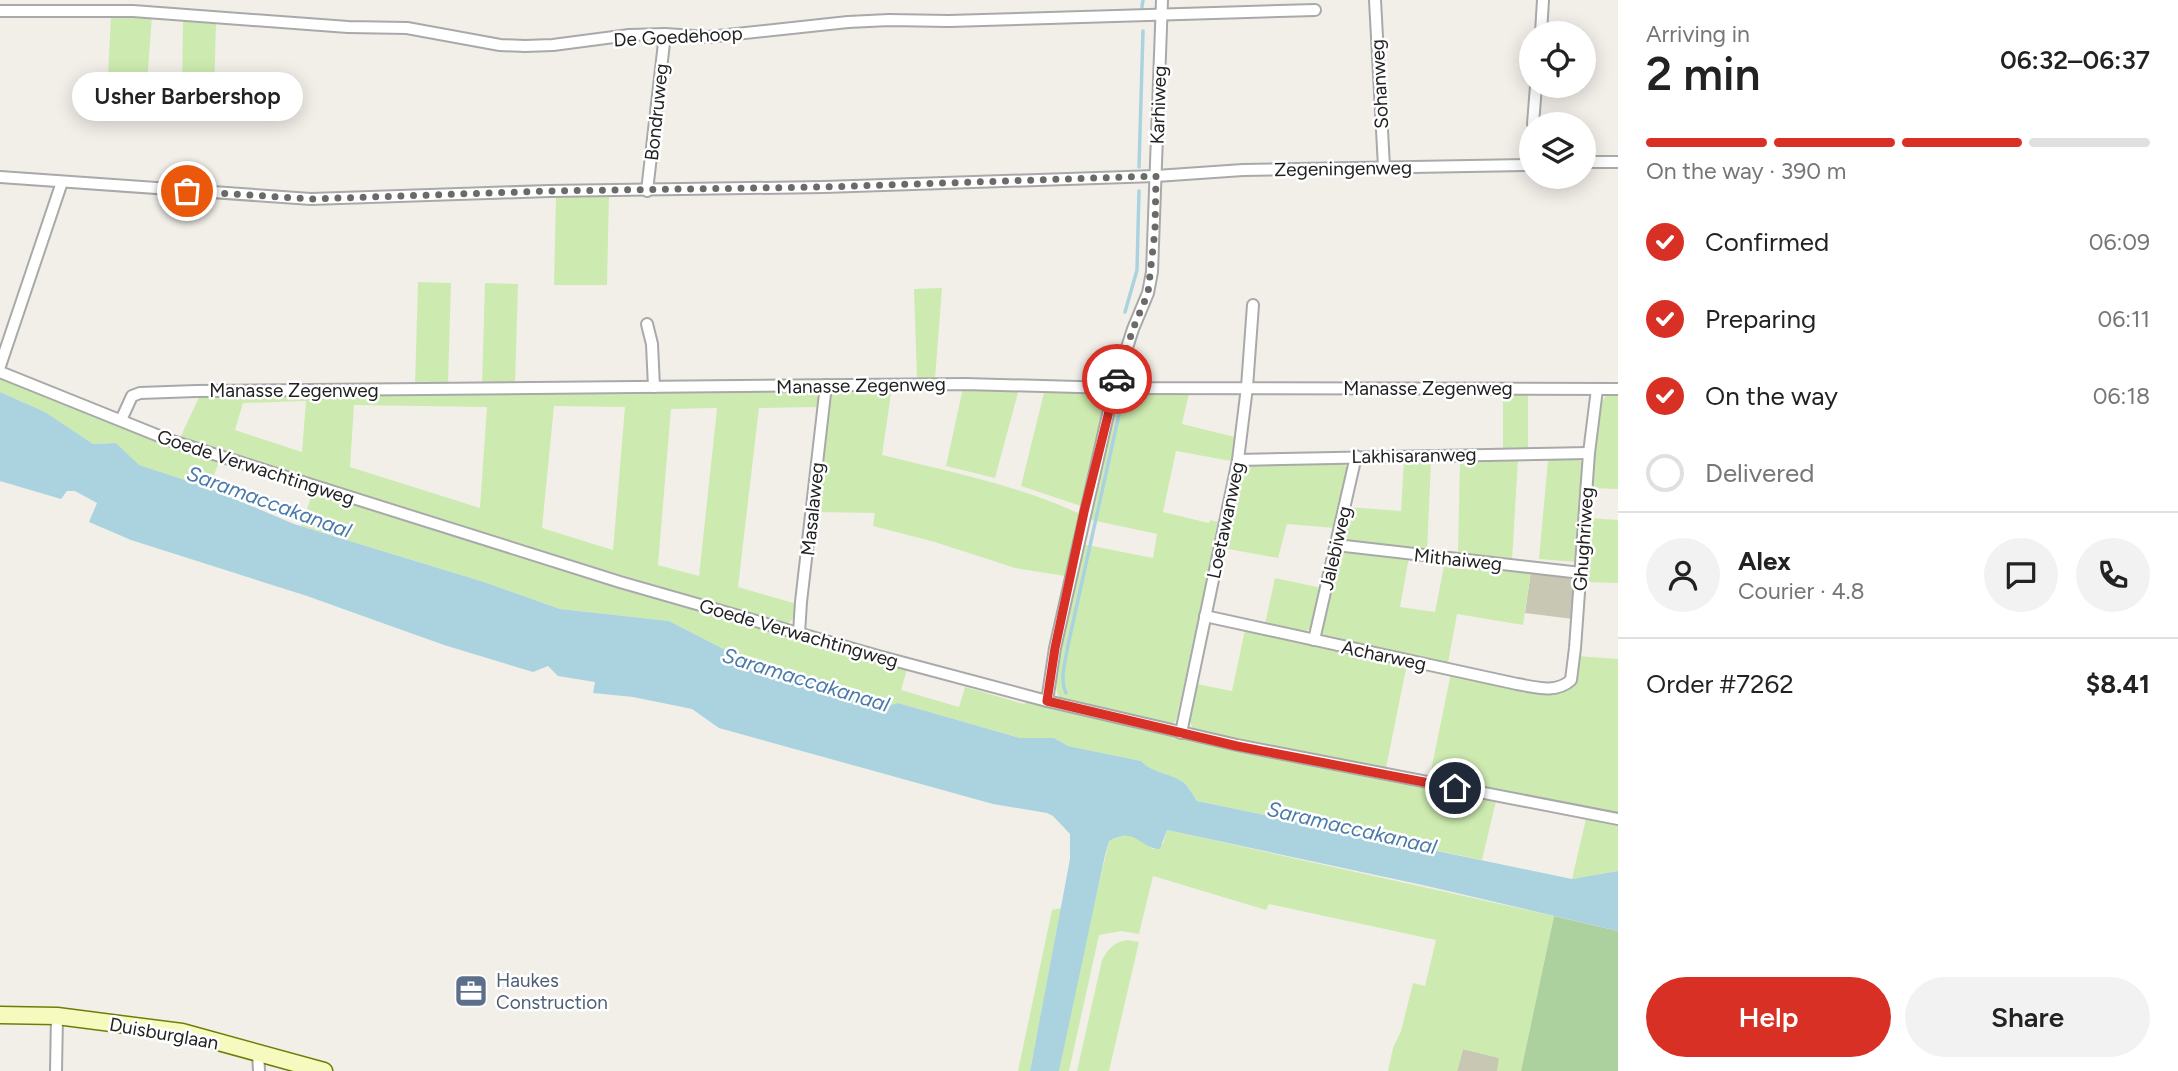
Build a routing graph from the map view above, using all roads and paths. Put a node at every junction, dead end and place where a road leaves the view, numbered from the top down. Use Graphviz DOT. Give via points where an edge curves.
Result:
graph roads {
  1 [pos="1162,0"];
  2 [pos="1375,0"];
  3 [pos="1544,0"];
  4 [pos="1315,10"];
  5 [pos="0,11"];
  6 [pos="1161,15"];
  7 [pos="1542,21"];
  8 [pos="665,34"];
  9 [pos="1596,162"];
  10 [pos="1618,162"];
  11 [pos="1519,165"];
  12 [pos="1384,167"];
  13 [pos="1156,176"];
  14 [pos="0,177"];
  15 [pos="62,182"];
  16 [pos="647,191"];
  17 [pos="1253,305"];
  18 [pos="647,324"];
  19 [pos="0,366"];
  20 [pos="0,372"];
  21 [pos="826,385"];
  22 [pos="654,387"];
  23 [pos="1247,387"];
  24 [pos="1114,388"];
  25 [pos="1597,389"];
  26 [pos="1618,389"];
  27 [pos="121,420"];
  28 [pos="1589,453"];
  29 [pos="1356,456"];
  30 [pos="1238,460"];
  31 [pos="1336,545"];
  32 [pos="1581,572"];
  33 [pos="1205,616"];
  34 [pos="799,633"];
  35 [pos="1314,640"];
  36 [pos="1564,687"];
  37 [pos="1047,701"];
  38 [pos="1181,733"];
  39 [pos="1618,819"];
  40 [pos="0,1015"];
  41 [pos="57,1016"];
  42 [pos="258,1053"];
  43 [pos="56,1071"];
  44 [pos="258,1071"];
  45 [pos="324,1071"];
  1 -- 6 [label="street, Karhiweg"];
  2 -- 12 [label="street, Sohanweg"];
  3 -- 7 [label="street"];
  4 -- 6 [label="street, De Goedehoop"];
  5 -- 8 [label="street, De Goedehoop" via="133,11 407,28 525,46"];
  6 -- 8 [label="street, De Goedehoop" via="888,20 708,37"];
  6 -- 13 [label="street, Karhiweg"];
  8 -- 16 [label="street, Bondruweg"];
  9 -- 10 [label="street"];
  11 -- 12 [label="street, Zegeningenweg"];
  12 -- 13 [label="street, Zegeningenweg"];
  13 -- 16 [label="street, Zegeningenweg"];
  13 -- 24 [label="street, Karhiweg" via="1148,293"];
  14 -- 15 [label="street, Zegeningenweg"];
  15 -- 16 [label="street, Zegeningenweg" via="311,199"];
  15 -- 19 [label="street"];
  17 -- 23 [label="street, Loetawanweg"];
  18 -- 22 [label="street"];
  20 -- 27 [label="street, Goede Verwachtingweg"];
  21 -- 22 [label="street, Manasse Zegenweg"];
  21 -- 24 [label="street, Manasse Zegenweg"];
  21 -- 34 [label="street, Masalaweg"];
  22 -- 27 [label="street, Manasse Zegenweg" via="140,393 132,396"];
  23 -- 24 [label="street, Manasse Zegenweg"];
  23 -- 25 [label="street, Manasse Zegenweg"];
  23 -- 30 [label="street, Loetawanweg"];
  24 -- 37 [label="street, Karhiweg"];
  25 -- 26 [label="street, Manasse Zegenweg"];
  25 -- 28 [label="street, Ghughriweg"];
  27 -- 34 [label="street, Goede Verwachtingweg" via="382,509"];
  28 -- 29 [label="street, Lakhisaranweg"];
  28 -- 32 [label="street, Ghughriweg"];
  29 -- 30 [label="street, Lakhisaranweg"];
  29 -- 31 [label="street, Jalebiweg"];
  30 -- 33 [label="street, Loetawanweg"];
  31 -- 32 [label="street, Mithaiweg"];
  31 -- 35 [label="street, Jalebiweg"];
  32 -- 36 [label="street, Ghughriweg" via="1571,680"];
  33 -- 35 [label="street, Acharweg"];
  33 -- 38 [label="street, Loetawanweg"];
  34 -- 37 [label="street, Goede Verwachtingweg"];
  35 -- 36 [label="street, Acharweg" via="1527,686"];
  37 -- 38 [label="street, Goede Verwachtingweg"];
  38 -- 39 [label="street, Goede Verwachtingweg"];
  40 -- 41 [label="street, Duisburglaan"];
  41 -- 42 [label="street, Duisburglaan" via="182,1032"];
  41 -- 43 [label="street"];
  42 -- 44 [label="street"];
  42 -- 45 [label="street, Duisburglaan"];
}
